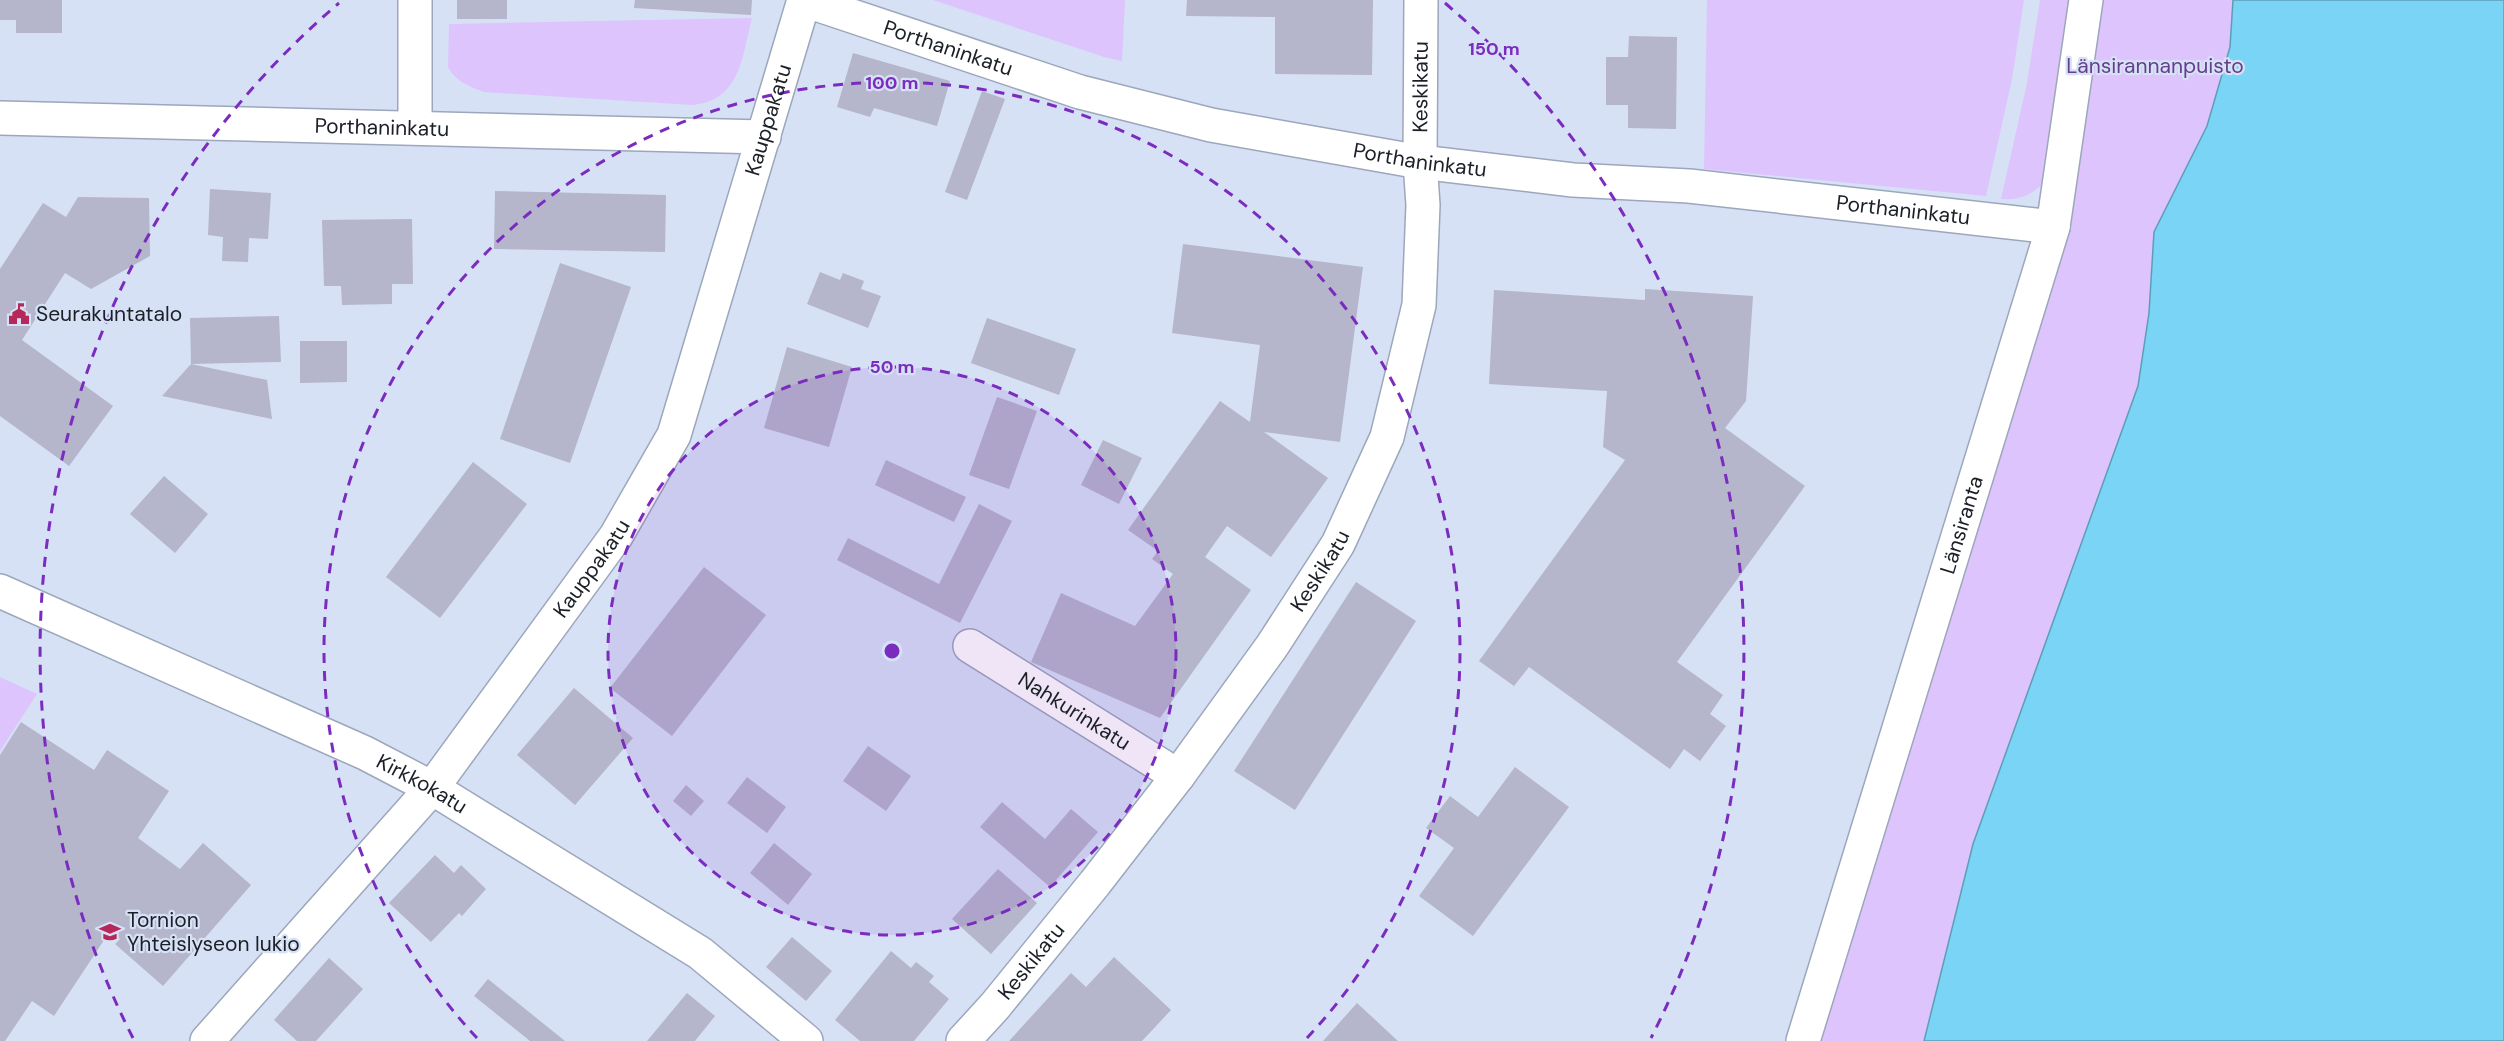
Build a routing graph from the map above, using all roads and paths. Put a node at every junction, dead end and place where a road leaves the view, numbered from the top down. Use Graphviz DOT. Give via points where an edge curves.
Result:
graph roads {
  1 [pos="415,0"];
  2 [pos="804,0"];
  3 [pos="1421,0"];
  4 [pos="2086,0"];
  5 [pos="0,118"];
  6 [pos="415,127"];
  7 [pos="764,137"];
  8 [pos="1420,162"];
  9 [pos="2053,227"];
  10 [pos="0,591"];
  11 [pos="970,646"];
  12 [pos="1178,776"];
  13 [pos="432,788"];
  14 [pos="207,1041"];
  15 [pos="807,1041"];
  16 [pos="963,1041"];
  17 [pos="1803,1041"];
  1 -- 6 [label="street"];
  2 -- 7 [label="street, Kauppakatu"];
  2 -- 8 [label="street, Porthaninkatu" via="1080,92 1211,125"];
  3 -- 8 [label="street, Keskikatu"];
  4 -- 9 [label="street, Länsiranta"];
  5 -- 6 [label="street, Porthaninkatu"];
  6 -- 7 [label="street, Porthaninkatu"];
  7 -- 13 [label="street, Kauppakatu" via="674,435 616,536"];
  8 -- 9 [label="street, Porthaninkatu" via="1573,180 1689,186"];
  8 -- 12 [label="street, Keskikatu" via="1423,205 1419,305 1387,437 1338,544 1272,646"];
  9 -- 17 [label="street, Länsiranta"];
  10 -- 13 [label="street, Kirkkokatu" via="365,753"];
  11 -- 12 [label="street, Nahkurinkatu"];
  12 -- 16 [label="street, Keskikatu"];
  13 -- 14 [label="street, Kauppakatu"];
  13 -- 15 [label="street, Kirkkokatu" via="700,953"];
}
